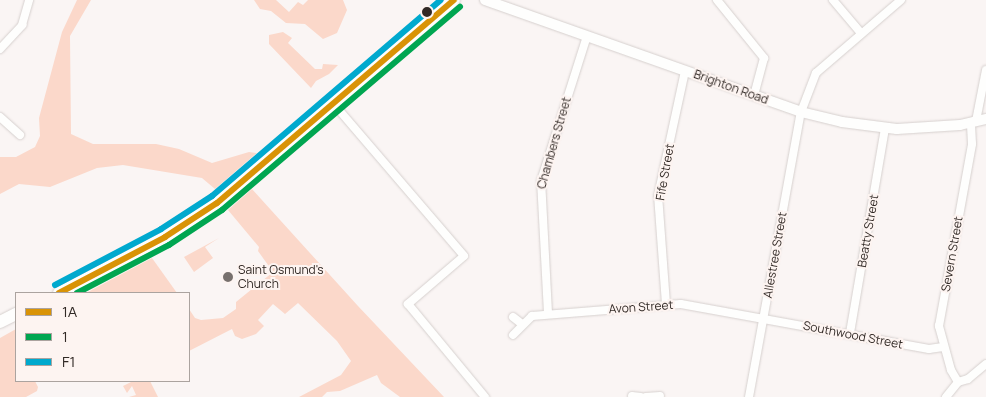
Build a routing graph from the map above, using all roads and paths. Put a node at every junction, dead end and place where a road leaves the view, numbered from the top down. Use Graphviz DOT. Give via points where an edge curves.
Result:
graph roads {
  1 [pos="29,0"];
  2 [pos="454,0"];
  3 [pos="485,0"];
  4 [pos="717,0"];
  5 [pos="832,0"];
  6 [pos="901,0"];
  7 [pos="861,33"];
  8 [pos="587,36"];
  9 [pos="0,48"];
  10 [pos="986,70"];
  11 [pos="685,71"];
  12 [pos="754,96"];
  13 [pos="333,103"];
  14 [pos="801,112"];
  15 [pos="0,117"];
  16 [pos="978,121"];
  17 [pos="886,128"];
  18 [pos="20,135"];
  19 [pos="61,292"];
  20 [pos="666,304"];
  21 [pos="15,314"];
  22 [pos="548,314"];
  23 [pos="513,317"];
  24 [pos="763,318"];
  25 [pos="0,322"];
  26 [pos="522,324"];
  27 [pos="850,333"];
  28 [pos="513,335"];
  29 [pos="943,347"];
  30 [pos="986,364"];
  31 [pos="958,382"];
  32 [pos="632,396"];
  33 [pos="660,396"];
  34 [pos="485,397"];
  35 [pos="641,397"];
  36 [pos="646,397"];
  37 [pos="749,397"];
  38 [pos="946,397"];
  1 -- 9 [label="street" via="22,25"];
  2 -- 13 [label="main road"];
  3 -- 8 [label="street, Brighton Road"];
  4 -- 12 [label="street" via="764,58"];
  5 -- 7 [label="street"];
  6 -- 7 [label="street, Allestree Street"];
  7 -- 14 [label="street, Allestree Street" via="816,73"];
  8 -- 11 [label="street, Brighton Road"];
  8 -- 22 [label="street, Chambers Street" via="541,181"];
  10 -- 16 [label="street, Severn Street"];
  11 -- 12 [label="street, Brighton Road"];
  11 -- 20 [label="street, Fife Street" via="658,196"];
  12 -- 14 [label="street, Brighton Road"];
  13 -- 19 [label="main road" via="217,203 165,237"];
  13 -- 34 [label="street" via="464,256 408,304"];
  14 -- 17 [label="street, Brighton Road"];
  14 -- 24 [label="street, Allestree Street"];
  15 -- 18 [label="street"];
  16 -- 17 [label="street, Brighton Road"];
  16 -- 29 [label="street, Severn Street" via="939,326"];
  17 -- 27 [label="street, Beatty Street"];
  20 -- 22 [label="street, Avon Street"];
  20 -- 24 [label="street, Avon Street" via="690,304"];
  21 -- 25 [label="main road"];
  22 -- 26 [label="street, Avon Street" via="528,317"];
  23 -- 26 [label="street"];
  24 -- 27 [label="street, Southwood Street"];
  24 -- 37 [label="street, Allestree Street"];
  26 -- 28 [label="street, Avon Street"];
  27 -- 29 [label="street, Southwood Street" via="929,349"];
  29 -- 31 [label="street, Severn Street"];
  30 -- 31 [label="street" via="968,379"];
  31 -- 38 [label="street"];
  32 -- 35 [label="street"];
  33 -- 36 [label="street"];
}
